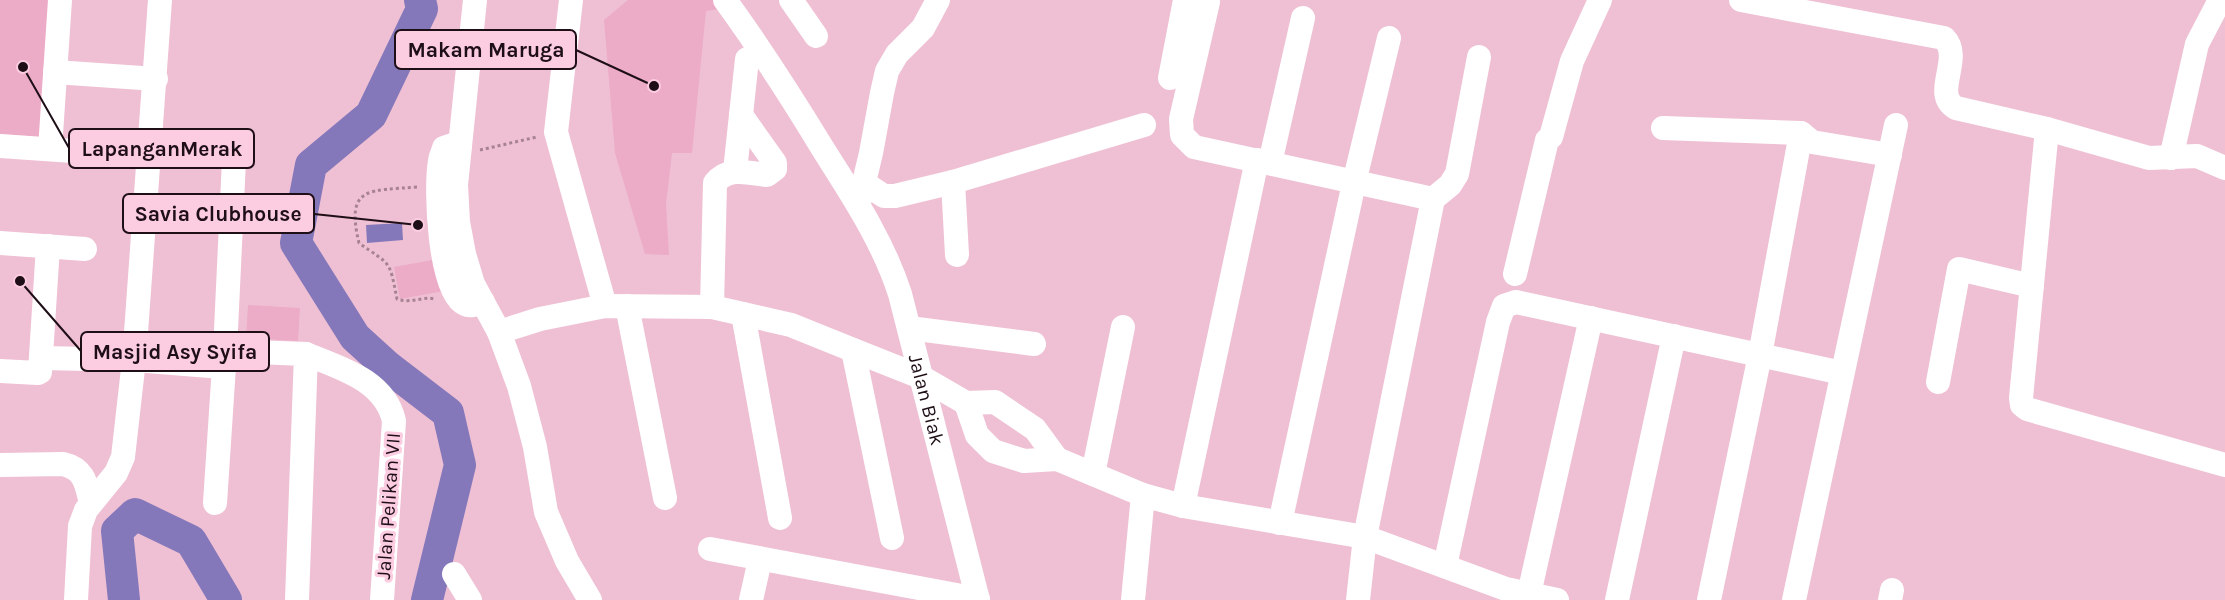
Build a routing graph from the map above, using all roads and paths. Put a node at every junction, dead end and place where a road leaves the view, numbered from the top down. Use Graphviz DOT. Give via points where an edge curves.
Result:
graph roads {
  1 [pos="60,0"];
  2 [pos="160,0"];
  3 [pos="475,0"];
  4 [pos="571,0"];
  5 [pos="724,0"];
  6 [pos="791,0"];
  7 [pos="938,0"];
  8 [pos="1600,0"];
  9 [pos="1745,0"];
  10 [pos="2220,0"];
  11 [pos="1196,1"];
  12 [pos="1303,18"];
  13 [pos="816,36"];
  14 [pos="1389,38"];
  15 [pos="1479,57"];
  16 [pos="747,59"];
  17 [pos="55,72"];
  18 [pos="1170,78"];
  19 [pos="156,79"];
  20 [pos="741,115"];
  21 [pos="1144,125"];
  22 [pos="1896,125"];
  23 [pos="1663,128"];
  24 [pos="2047,129"];
  25 [pos="556,132"];
  26 [pos="1801,133"];
  27 [pos="0,146"];
  28 [pos="460,146"];
  29 [pos="50,149"];
  30 [pos="87,152"];
  31 [pos="1890,155"];
  32 [pos="2171,158"];
  33 [pos="234,160"];
  34 [pos="1263,162"];
  35 [pos="2225,168"];
  36 [pos="735,171"];
  37 [pos="953,182"];
  38 [pos="1354,183"];
  39 [pos="438,187"];
  40 [pos="861,194"];
  41 [pos="1433,199"];
  42 [pos="0,243"];
  43 [pos="85,249"];
  44 [pos="39,250"];
  45 [pos="0,255"];
  46 [pos="957,255"];
  47 [pos="1515,274"];
  48 [pos="2032,286"];
  49 [pos="457,298"];
  50 [pos="483,302"];
  51 [pos="616,306"];
  52 [pos="712,307"];
  53 [pos="742,314"];
  54 [pos="1591,318"];
  55 [pos="1123,327"];
  56 [pos="909,328"];
  57 [pos="499,332"];
  58 [pos="1674,336"];
  59 [pos="1034,344"];
  60 [pos="853,350"];
  61 [pos="306,354"];
  62 [pos="1760,355"];
  63 [pos="42,358"];
  64 [pos="224,359"];
  65 [pos="134,360"];
  66 [pos="0,371"];
  67 [pos="1842,373"];
  68 [pos="921,377"];
  69 [pos="1938,382"];
  70 [pos="966,403"];
  71 [pos="1057,459"];
  72 [pos="0,465"];
  73 [pos="119,465"];
  74 [pos="2225,465"];
  75 [pos="80,471"];
  76 [pos="1093,474"];
  77 [pos="1143,495"];
  78 [pos="665,498"];
  79 [pos="91,503"];
  80 [pos="214,503"];
  81 [pos="1183,506"];
  82 [pos="780,518"];
  83 [pos="1280,523"];
  84 [pos="1365,537"];
  85 [pos="892,538"];
  86 [pos="710,549"];
  87 [pos="760,560"];
  88 [pos="1444,566"];
  89 [pos="454,574"];
  90 [pos="1529,594"];
  91 [pos="978,599"];
  92 [pos="76,600"];
  93 [pos="297,600"];
  94 [pos="382,600"];
  95 [pos="470,600"];
  96 [pos="590,600"];
  97 [pos="751,600"];
  98 [pos="1133,600"];
  99 [pos="1358,600"];
  100 [pos="1557,600"];
  101 [pos="1617,600"];
  102 [pos="1709,600"];
  103 [pos="1794,600"];
  1 -- 17 [label="street"];
  2 -- 19 [label="street"];
  3 -- 28 [label="street"];
  4 -- 25 [label="street"];
  5 -- 40 [label="street, Jalan Biak"];
  6 -- 13 [label="street"];
  7 -- 40 [label="street" via="923,28 897,54 887,71"];
  8 -- 47 [label="street" via="1572,61 1551,138 1546,140"];
  9 -- 24 [label="street" via="1944,38 1952,51 1946,97 1952,105"];
  10 -- 32 [label="street" via="2197,44"];
  11 -- 18 [label="street"];
  11 -- 34 [label="street" via="1182,135 1194,147"];
  12 -- 34 [label="street"];
  14 -- 38 [label="street"];
  15 -- 41 [label="street" via="1457,174"];
  16 -- 20 [label="street"];
  17 -- 19 [label="street"];
  17 -- 29 [label="street"];
  19 -- 65 [label="street"];
  20 -- 36 [label="street"];
  20 -- 36 [label="street" via="775,163 775,169 767,175"];
  21 -- 37 [label="street"];
  22 -- 31 [label="street"];
  23 -- 26 [label="street"];
  24 -- 32 [label="street" via="2149,158"];
  24 -- 48 [label="street"];
  25 -- 28 [label="path" via="481,150"];
  25 -- 51 [label="street"];
  26 -- 31 [label="street" via="1812,142"];
  26 -- 62 [label="street"];
  27 -- 29 [label="street"];
  28 -- 39 [label="street" via="444,148"];
  28 -- 50 [label="street" via="458,222 473,284"];
  29 -- 30 [label="street"];
  31 -- 67 [label="street"];
  32 -- 35 [label="street" via="2197,156"];
  33 -- 64 [label="street"];
  34 -- 38 [label="street"];
  34 -- 81 [label="street"];
  36 -- 52 [label="street" via="715,183"];
  37 -- 40 [label="street" via="895,196"];
  37 -- 46 [label="street"];
  38 -- 41 [label="street"];
  38 -- 83 [label="street"];
  39 -- 49 [label="street" via="440,242"];
  39 -- 49 [label="path" via="371,191 356,204 354,223 359,243 391,267 398,298 412,301 430,297 448,302"];
  40 -- 56 [label="street, Jalan Biak" via="890,263"];
  41 -- 84 [label="street"];
  42 -- 44 [label="street"];
  43 -- 44 [label="street"];
  44 -- 45 [label="street"];
  44 -- 63 [label="street"];
  48 -- 69 [label="street" via="1959,269"];
  48 -- 74 [label="street" via="2022,405"];
  49 -- 50 [label="street" via="464,304"];
  50 -- 57 [label="street"];
  51 -- 52 [label="street"];
  51 -- 57 [label="street" via="540,319"];
  51 -- 78 [label="street"];
  52 -- 53 [label="street"];
  53 -- 60 [label="street" via="791,325"];
  53 -- 82 [label="street"];
  54 -- 58 [label="street"];
  54 -- 88 [label="street" via="1516,302 1504,306"];
  54 -- 90 [label="street"];
  55 -- 76 [label="street"];
  56 -- 59 [label="street"];
  56 -- 68 [label="street, Jalan Biak"];
  57 -- 96 [label="street" via="535,447 546,512 567,561"];
  58 -- 62 [label="street"];
  58 -- 101 [label="street"];
  60 -- 68 [label="street"];
  60 -- 85 [label="street"];
  61 -- 64 [label="street, Jalan Pelikan VII"];
  61 -- 93 [label="street"];
  61 -- 94 [label="street, Jalan Pelikan VII" via="363,379 391,408 394,421"];
  62 -- 67 [label="street"];
  62 -- 102 [label="street"];
  63 -- 65 [label="street, Jalan Pelikan VII"];
  63 -- 66 [label="street" via="38,373"];
  64 -- 65 [label="street, Jalan Pelikan VII"];
  64 -- 80 [label="street"];
  65 -- 73 [label="street"];
  67 -- 103 [label="street"];
  68 -- 70 [label="street"];
  68 -- 91 [label="street, Jalan Biak"];
  70 -- 71 [label="street" via="995,402 1035,429"];
  70 -- 71 [label="street" via="977,435 993,450 1024,461"];
  71 -- 76 [label="street"];
  72 -- 75 [label="street" via="63,464"];
  73 -- 75 [label="street"];
  73 -- 79 [label="street"];
  75 -- 79 [label="street"];
  76 -- 77 [label="street"];
  77 -- 81 [label="street"];
  77 -- 98 [label="street"];
  79 -- 92 [label="street" via="80,526"];
  81 -- 83 [label="street"];
  83 -- 84 [label="street"];
  84 -- 88 [label="street"];
  84 -- 99 [label="street"];
  86 -- 87 [label="street"];
  87 -- 91 [label="street"];
  87 -- 97 [label="street"];
  88 -- 90 [label="street"];
  89 -- 95 [label="street"];
  90 -- 100 [label="street"];
}
